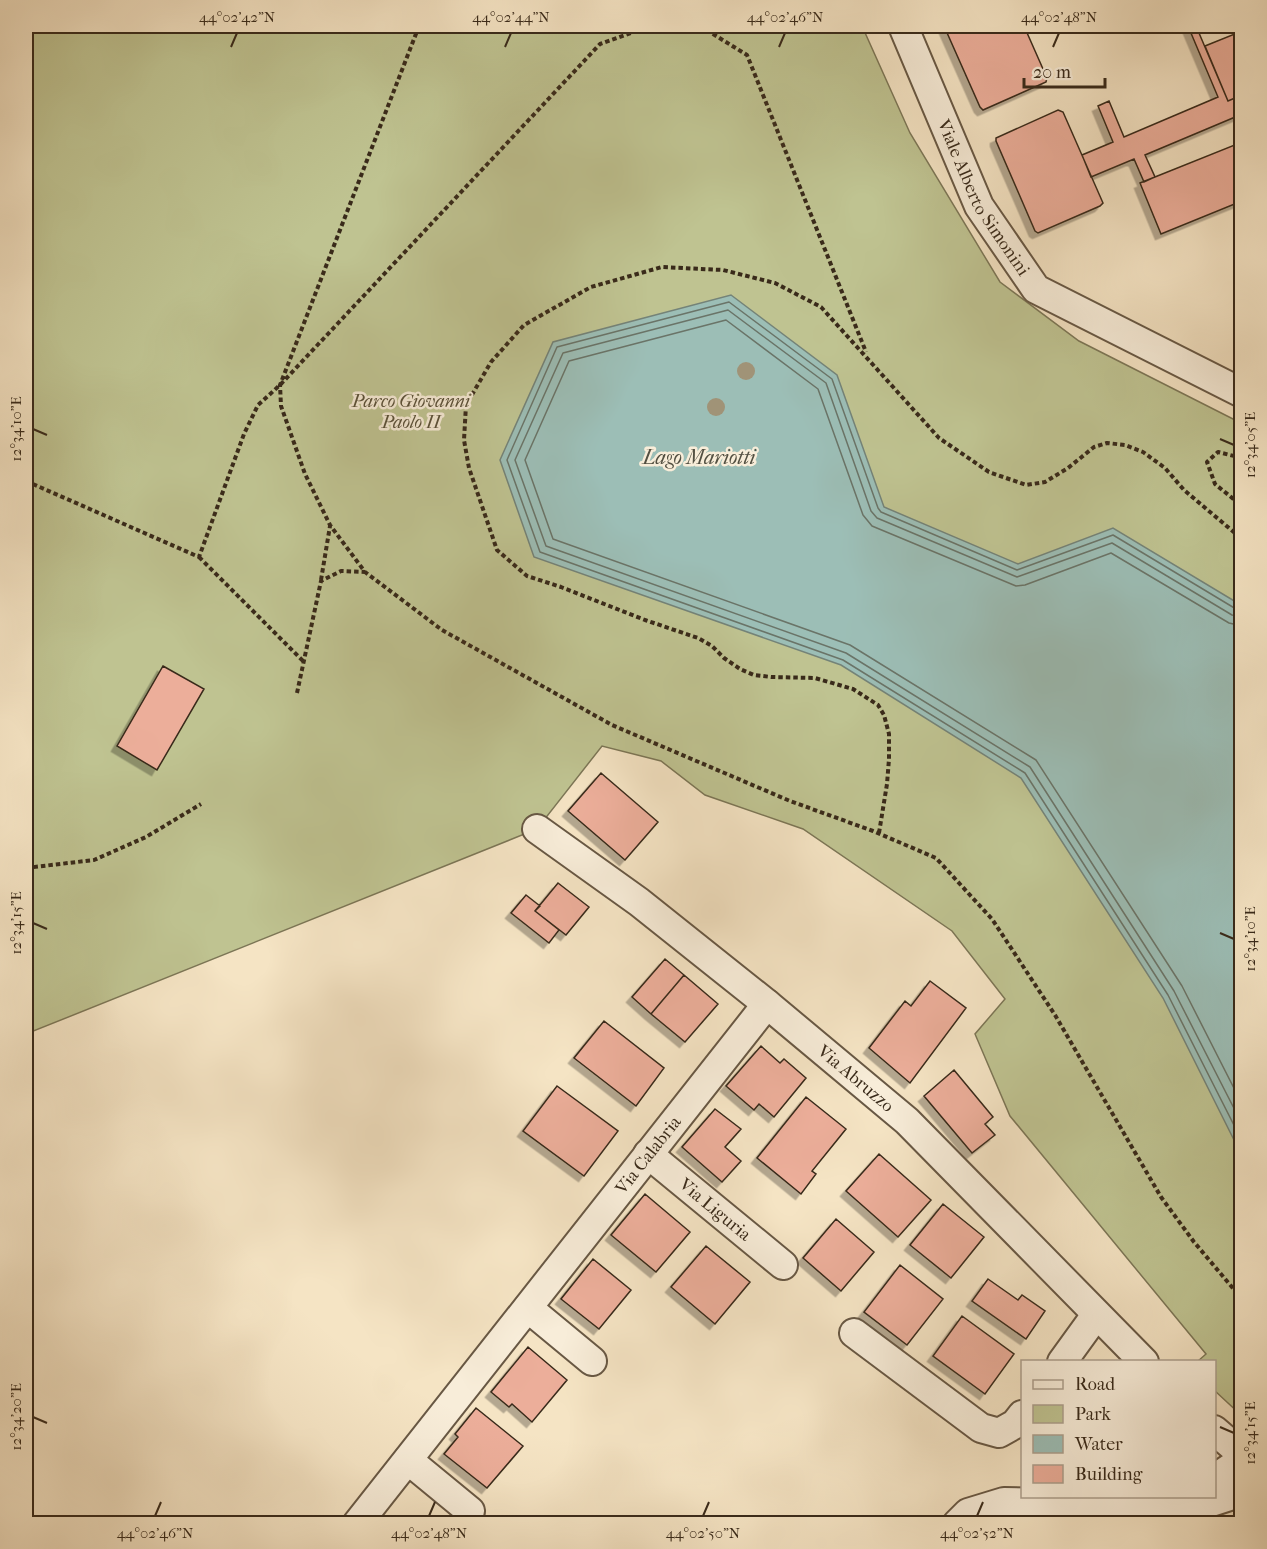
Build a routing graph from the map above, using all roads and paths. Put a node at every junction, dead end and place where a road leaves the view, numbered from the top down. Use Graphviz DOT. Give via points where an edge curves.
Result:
graph roads {
  1 [pos="419,26"];
  2 [pos="651,26"];
  3 [pos="700,26"];
  4 [pos="903,26"];
  5 [pos="867,356"];
  6 [pos="280,386"];
  7 [pos="1242,393"];
  8 [pos="1242,458"];
  9 [pos="26,481"];
  10 [pos="1242,506"];
  11 [pos="330,525"];
  12 [pos="1242,539"];
  13 [pos="199,556"];
  14 [pos="366,572"];
  15 [pos="321,581"];
  16 [pos="304,662"];
  17 [pos="297,693"];
  18 [pos="201,804"];
  19 [pos="537,829"];
  20 [pos="879,833"];
  21 [pos="26,868"];
  22 [pos="767,1004"];
  23 [pos="648,1154"];
  24 [pos="783,1265"];
  25 [pos="1242,1299"];
  26 [pos="528,1308"];
  27 [pos="1096,1315"];
  28 [pos="854,1333"];
  29 [pos="1063,1360"];
  30 [pos="1142,1360"];
  31 [pos="592,1361"];
  32 [pos="1021,1418"];
  33 [pos="1216,1431"];
  34 [pos="1242,1454"];
  35 [pos="408,1460"];
  36 [pos="1242,1460"];
  37 [pos="1216,1478"];
  38 [pos="1242,1491"];
  39 [pos="1170,1498"];
  40 [pos="1146,1505"];
  41 [pos="470,1511"];
  42 [pos="357,1524"];
  43 [pos="957,1524"];
  1 -- 6 [label="path"];
  2 -- 6 [label="path" via="600,44"];
  3 -- 5 [label="path" via="747,55"];
  4 -- 7 [label="street, Viale Alberto Simonini" via="979,206 1036,289"];
  5 -- 12 [label="path" via="939,438 989,472 1026,485 1045,482 1094,447 1107,443 1125,445 1165,468 1184,490"];
  5 -- 20 [label="path" via="821,307 775,283 723,270 662,267 591,287 524,325 491,362 466,405 464,440 468,468 497,550 527,576 699,638 754,675 815,678 853,689 878,705 889,734 887,784"];
  6 -- 11 [label="path" via="281,406 305,474"];
  6 -- 13 [label="path" via="258,405 244,434"];
  8 -- 10 [label="path" via="1218,452 1207,462 1215,484"];
  9 -- 13 [label="path"];
  11 -- 14 [label="path"];
  11 -- 15 [label="path"];
  13 -- 16 [label="path"];
  14 -- 15 [label="path" via="341,571"];
  14 -- 20 [label="path" via="442,630 612,725 790,801"];
  15 -- 16 [label="path"];
  16 -- 17 [label="path"];
  18 -- 21 [label="path" via="146,837 94,860"];
  19 -- 22 [label="street, Via Abruzzo" via="639,902"];
  20 -- 25 [label="path" via="936,858 992,919 1055,1015 1161,1197"];
  22 -- 23 [label="street, Via Calabria"];
  22 -- 27 [label="street, Via Abruzzo" via="907,1121"];
  23 -- 24 [label="street, Via Liguria"];
  23 -- 26 [label="street, Via Calabria"];
  26 -- 31 [label="street"];
  26 -- 35 [label="street, Via Calabria"];
  27 -- 29 [label="street"];
  27 -- 30 [label="street, Via Abruzzo"];
  28 -- 32 [label="street" via="981,1428 999,1433"];
  33 -- 34 [label="street"];
  35 -- 41 [label="street"];
  35 -- 42 [label="street, Via Calabria"];
  36 -- 37 [label="street"];
  38 -- 40 [label="street" via="1199,1506"];
  39 -- 40 [label="street"];
  40 -- 43 [label="street" via="1004,1502 968,1513"];
}
